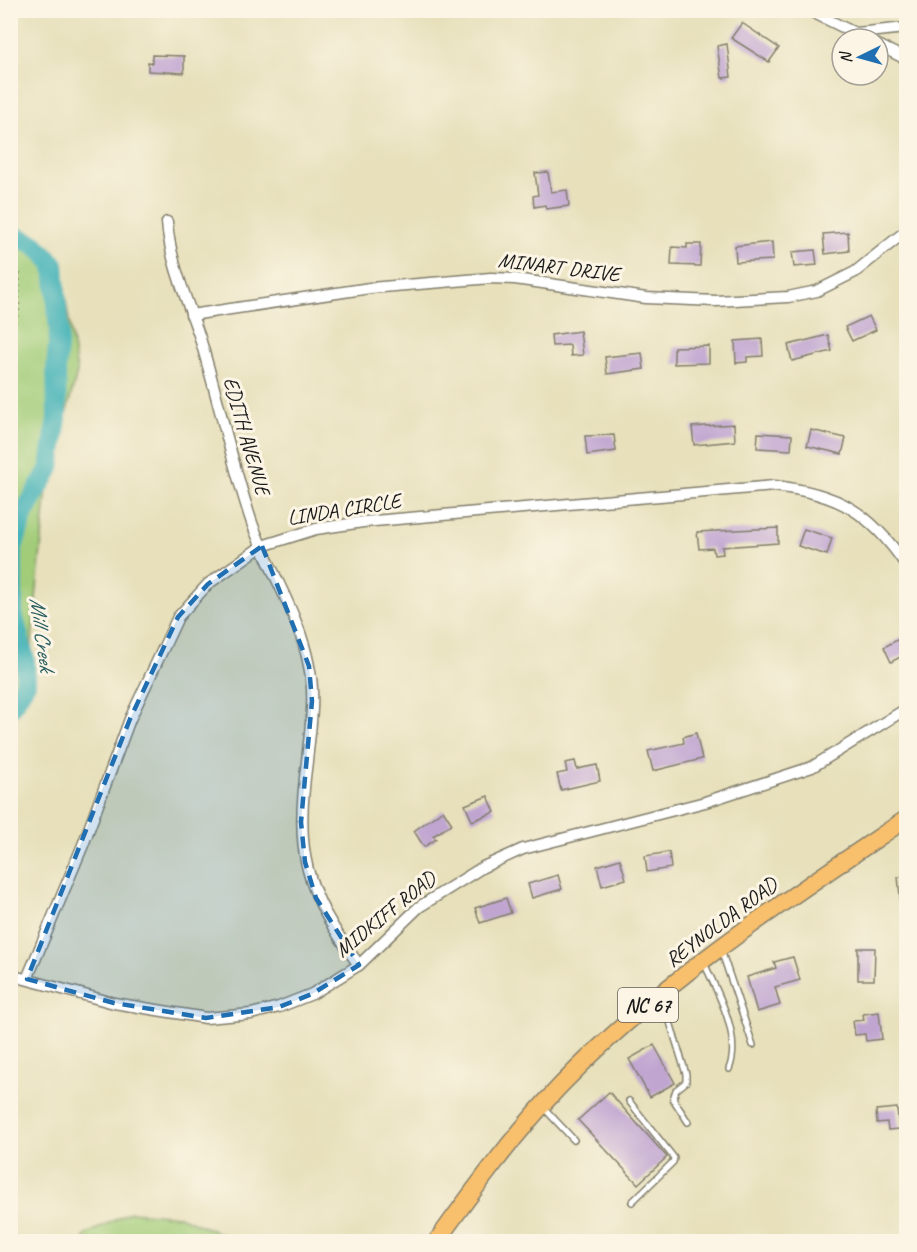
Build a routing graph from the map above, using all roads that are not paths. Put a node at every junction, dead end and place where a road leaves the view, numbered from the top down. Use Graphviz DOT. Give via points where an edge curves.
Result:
graph roads {
  1 [pos="811,11"];
  2 [pos="840,27"];
  3 [pos="906,28"];
  4 [pos="890,31"];
  5 [pos="890,51"];
  6 [pos="906,59"];
  7 [pos="167,222"];
  8 [pos="906,231"];
  9 [pos="191,315"];
  10 [pos="262,546"];
  11 [pos="906,565"];
  12 [pos="906,709"];
  13 [pos="906,819"];
  14 [pos="720,949"];
  15 [pos="703,962"];
  16 [pos="358,964"];
  17 [pos="10,975"];
  18 [pos="27,979"];
  19 [pos="661,995"];
  20 [pos="753,1045"];
  21 [pos="729,1069"];
  22 [pos="629,1101"];
  23 [pos="542,1106"];
  24 [pos="688,1122"];
  25 [pos="574,1140"];
  26 [pos="632,1202"];
  27 [pos="436,1242"];
  1 -- 2 [label="street"];
  3 -- 4 [label="street"];
  5 -- 6 [label="street"];
  7 -- 9 [label="street, EDITH AVENUE" via="169,247"];
  8 -- 9 [label="street, MINART DRIVE" via="855,272 817,291 788,297 716,301 646,298 491,278 370,288"];
  9 -- 10 [label="street, EDITH AVENUE" via="235,469"];
  10 -- 11 [label="street, LINDA CIRCLE" via="316,529 363,522 774,486 809,490 843,503 872,523"];
  10 -- 16 [label="street, EDITH AVENUE" via="309,666 312,701 301,822 305,862 316,898"];
  10 -- 18 [label="street, LINDA CIRCLE" via="208,584 178,617 130,719"];
  12 -- 16 [label="street, MIDKIFF ROAD" via="812,767 705,802 523,849 483,867 419,907"];
  13 -- 14 [label="main road, REYNOLDA ROAD / NC 67"];
  14 -- 15 [label="main road, REYNOLDA ROAD / NC 67"];
  14 -- 20 [label="lane"];
  15 -- 19 [label="main road, REYNOLDA ROAD / NC 67"];
  15 -- 21 [label="lane" via="735,1049"];
  16 -- 18 [label="street, MIDKIFF ROAD" via="312,994 279,1006 251,1014 206,1018 114,1003"];
  17 -- 18 [label="street, MIDKIFF ROAD"];
  19 -- 23 [label="main road, REYNOLDA ROAD / NC 67"];
  19 -- 24 [label="lane" via="686,1074 686,1082 676,1090 673,1099"];
  22 -- 26 [label="lane" via="674,1158"];
  23 -- 25 [label="lane"];
  23 -- 27 [label="main road, REYNOLDA ROAD / NC 67" via="496,1160"];
}
